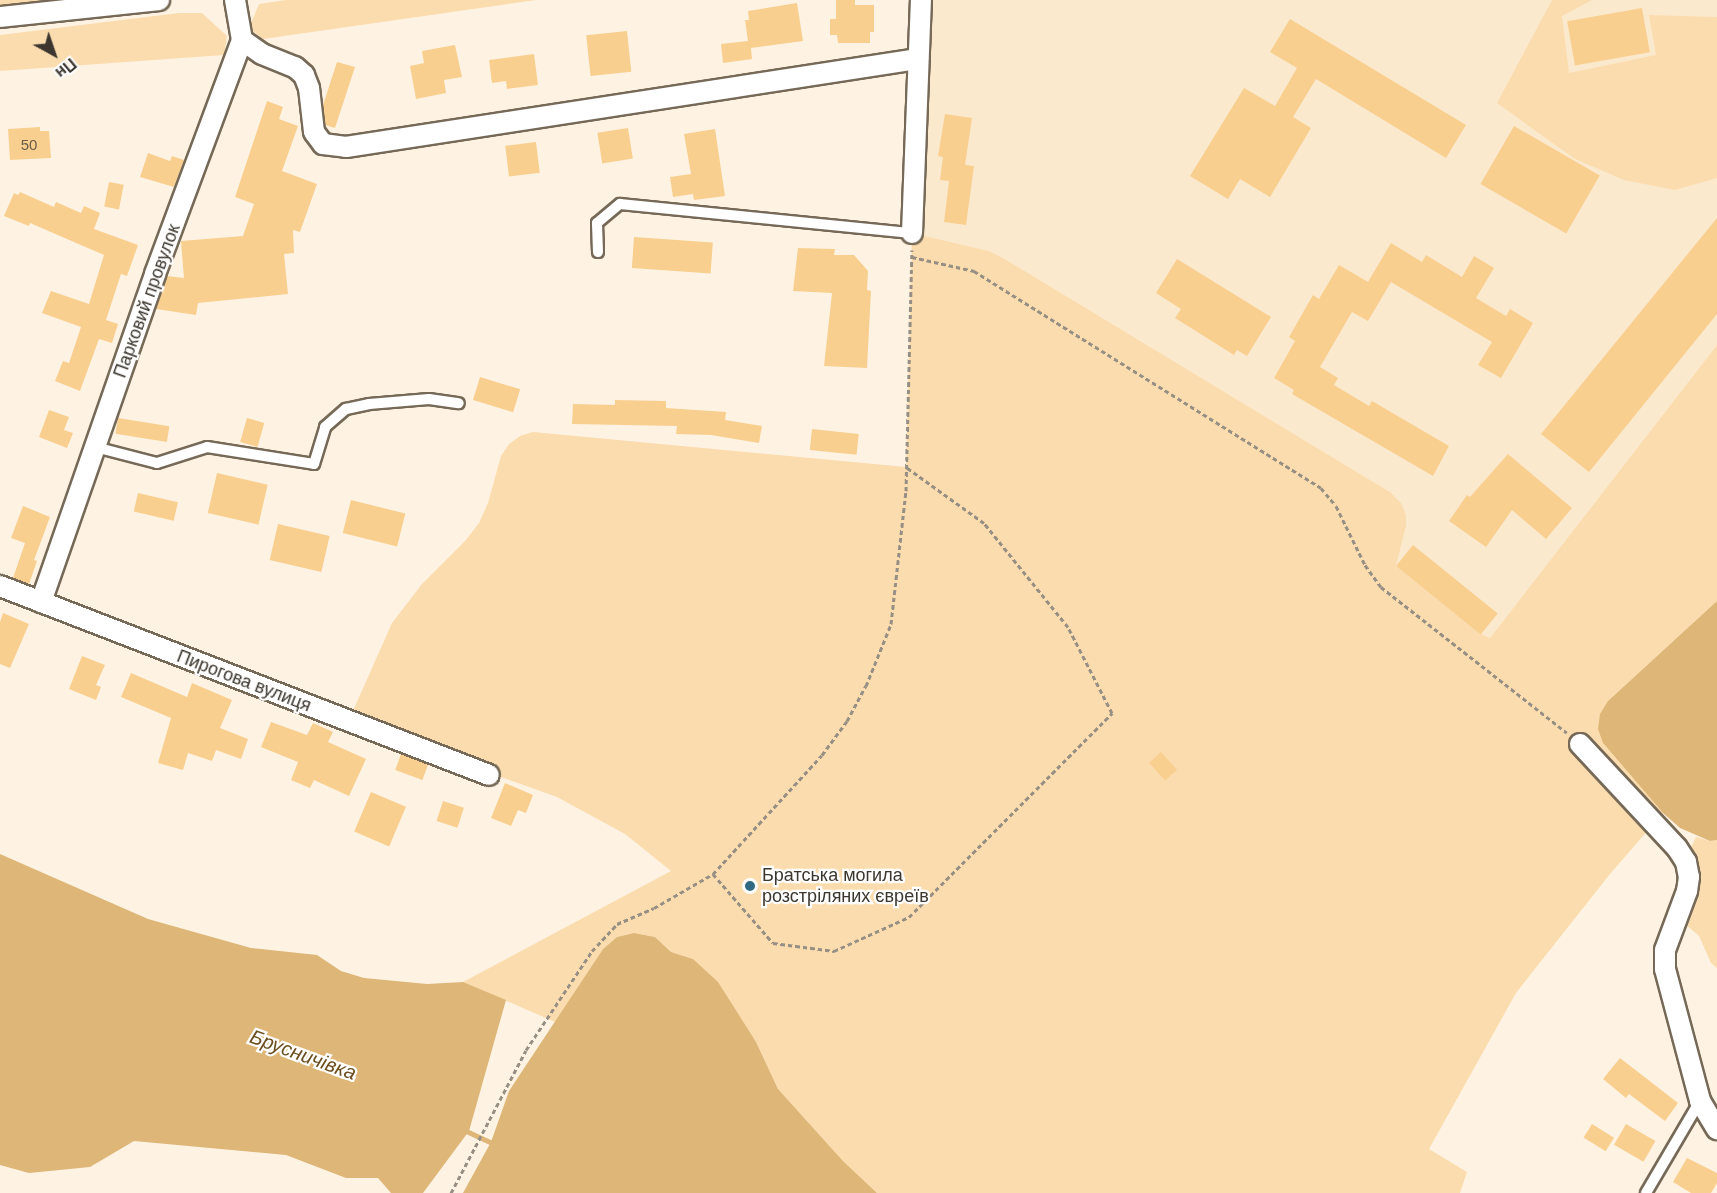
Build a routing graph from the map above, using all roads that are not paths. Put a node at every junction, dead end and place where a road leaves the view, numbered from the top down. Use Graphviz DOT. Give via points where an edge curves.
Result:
graph roads {
  1 [pos="159,0"];
  2 [pos="235,0"];
  3 [pos="921,0"];
  4 [pos="0,17"];
  5 [pos="242,40"];
  6 [pos="918,59"];
  7 [pos="912,233"];
  8 [pos="598,252"];
  9 [pos="459,403"];
  10 [pos="95,447"];
  11 [pos="0,586"];
  12 [pos="41,602"];
  13 [pos="1580,744"];
  14 [pos="489,775"];
  15 [pos="1700,1101"];
  16 [pos="1717,1129"];
  17 [pos="1646,1193"];
  1 -- 4 [label="street"];
  2 -- 5 [label="street"];
  3 -- 6 [label="street"];
  5 -- 6 [label="street" via="303,75 309,88 314,132 323,144 346,147"];
  5 -- 10 [label="street, Парковий провулок"];
  6 -- 7 [label="street"];
  7 -- 8 [label="lane" via="620,204 597,223"];
  9 -- 10 [label="lane" via="429,399 346,409 325,427 314,464 207,447 157,463"];
  10 -- 12 [label="street, Парковий провулок"];
  11 -- 12 [label="street, Пирогова вулиця"];
  12 -- 14 [label="street, Пирогова вулиця"];
  13 -- 15 [label="street" via="1686,862 1687,891 1665,950 1665,969"];
  15 -- 16 [label="street"];
  15 -- 17 [label="lane"];
}
